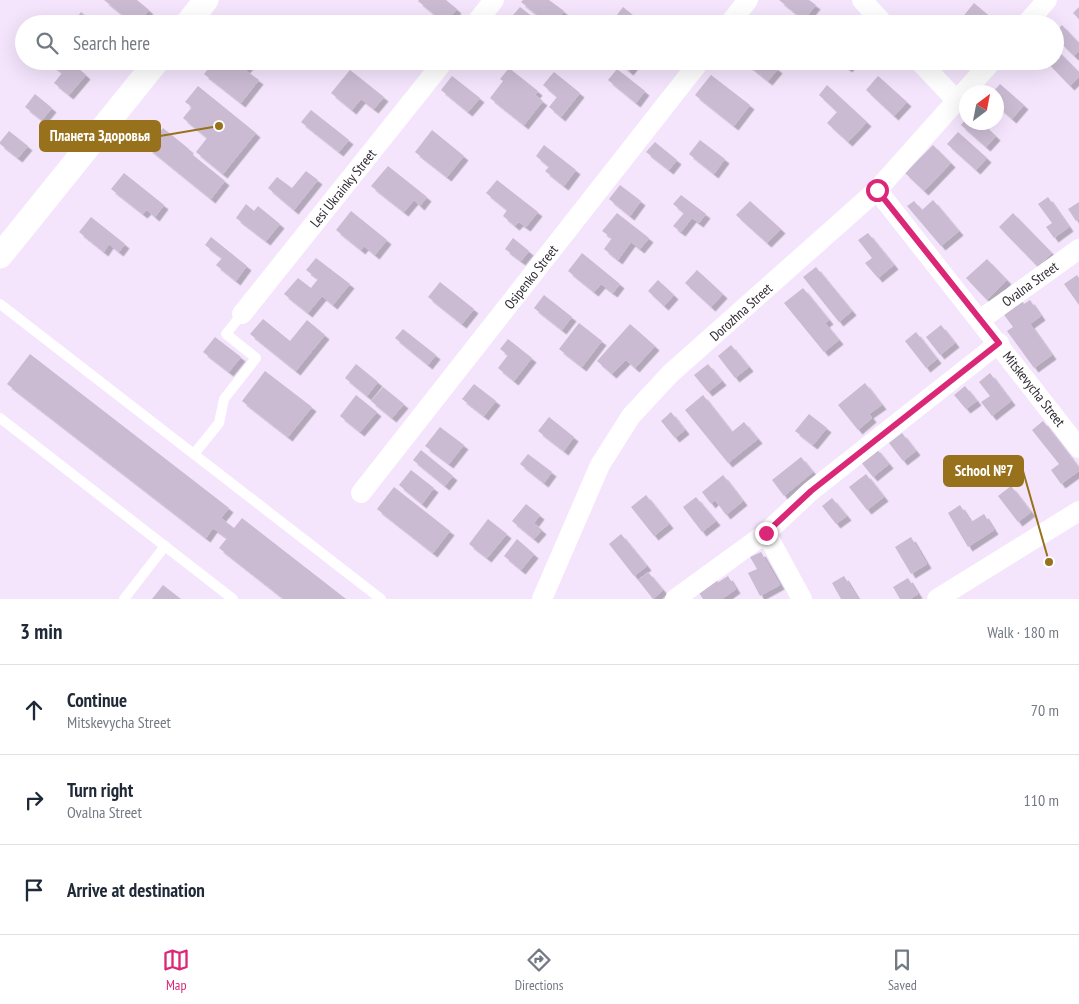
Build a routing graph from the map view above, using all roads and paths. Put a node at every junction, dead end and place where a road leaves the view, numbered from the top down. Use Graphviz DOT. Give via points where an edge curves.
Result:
graph roads {
  1 [pos="206,0"];
  2 [pos="494,0"];
  3 [pos="748,0"];
  4 [pos="862,0"];
  5 [pos="1047,0"];
  6 [pos="194,15"];
  7 [pos="482,15"];
  8 [pos="737,15"];
  9 [pos="876,15"];
  10 [pos="1034,15"];
  11 [pos="150,70"];
  12 [pos="437,70"];
  13 [pos="693,70"];
  14 [pos="928,70"];
  15 [pos="984,70"];
  16 [pos="957,101"];
  17 [pos="877,190"];
  18 [pos="1079,249"];
  19 [pos="0,256"];
  20 [pos="0,304"];
  21 [pos="242,314"];
  22 [pos="980,320"];
  23 [pos="999,343"];
  24 [pos="0,418"];
  25 [pos="1079,448"];
  26 [pos="194,454"];
  27 [pos="361,493"];
  28 [pos="1079,511"];
  29 [pos="766,533"];
  30 [pos="165,546"];
  31 [pos="124,599"];
  32 [pos="234,599"];
  33 [pos="381,599"];
  34 [pos="542,599"];
  35 [pos="675,599"];
  36 [pos="802,599"];
  37 [pos="937,599"];
  1 -- 6 [label="street"];
  2 -- 7 [label="street"];
  3 -- 8 [label="street"];
  4 -- 9 [label="street"];
  5 -- 10 [label="street"];
  11 -- 19 [label="street"];
  12 -- 21 [label="street, Lesi Ukrainky Street"];
  13 -- 27 [label="street, Osipenko Street"];
  14 -- 16 [label="street"];
  15 -- 16 [label="street, Dorozhna Street"];
  16 -- 17 [label="street, Dorozhna Street"];
  17 -- 22 [label="street, Mitskevycha Street"];
  17 -- 34 [label="street, Dorozhna Street" via="670,374 631,416 600,465"];
  18 -- 22 [label="street, Ovalna Street"];
  20 -- 26 [label="lane"];
  21 -- 26 [label="lane" via="226,334 256,358 224,399 219,423"];
  22 -- 23 [label="street, Mitskevycha Street"];
  23 -- 25 [label="street, Mitskevycha Street"];
  23 -- 29 [label="street" via="811,491"];
  24 -- 30 [label="lane"];
  26 -- 33 [label="lane"];
  28 -- 37 [label="street"];
  29 -- 35 [label="street"];
  29 -- 36 [label="street"];
  30 -- 31 [label="lane"];
  30 -- 32 [label="lane"];
}
